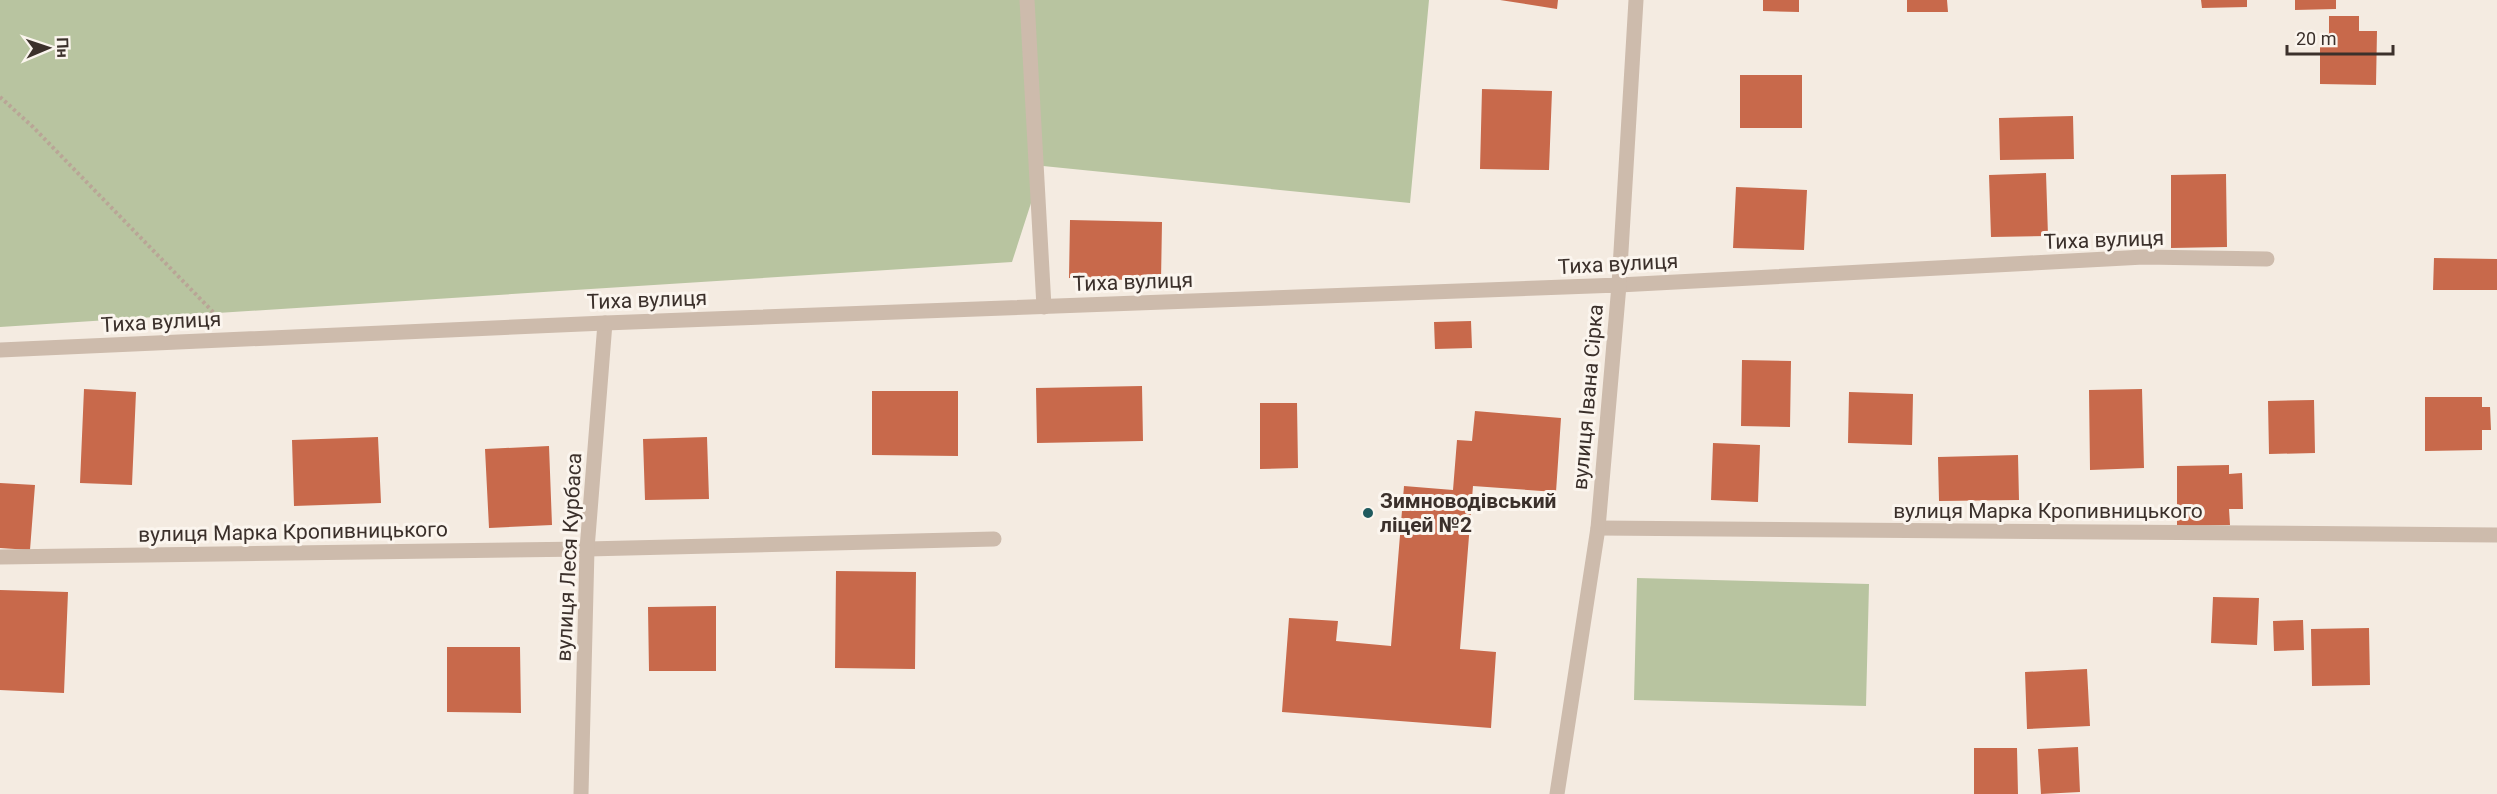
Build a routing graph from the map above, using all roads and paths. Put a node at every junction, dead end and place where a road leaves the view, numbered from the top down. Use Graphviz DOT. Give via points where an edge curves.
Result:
graph roads {
  1 [pos="1027,0"];
  2 [pos="1636,0"];
  3 [pos="0,97"];
  4 [pos="2267,259"];
  5 [pos="1618,285"];
  6 [pos="1044,307"];
  7 [pos="605,323"];
  8 [pos="239,339"];
  9 [pos="0,350"];
  10 [pos="1598,528"];
  11 [pos="2497,535"];
  12 [pos="994,539"];
  13 [pos="587,549"];
  14 [pos="0,557"];
  15 [pos="581,794"];
  16 [pos="1557,794"];
  1 -- 6 [label="street"];
  2 -- 5 [label="street, вулиця Івана Сірка"];
  3 -- 8 [label="path"];
  4 -- 5 [label="street, Тиха вулиця" via="2144,257"];
  5 -- 6 [label="street, Тиха вулиця"];
  5 -- 10 [label="street, вулиця Івана Сірка"];
  6 -- 7 [label="street, Тиха вулиця"];
  7 -- 8 [label="street, Тиха вулиця"];
  7 -- 13 [label="street, вулиця Леся Курбаса"];
  8 -- 9 [label="street, Тиха вулиця"];
  10 -- 11 [label="street, вулиця Марка Кропивницького"];
  10 -- 16 [label="street, вулиця Івана Сірка"];
  12 -- 13 [label="street, вулиця Марка Кропивницького"];
  13 -- 14 [label="street, вулиця Марка Кропивницького"];
  13 -- 15 [label="street, вулиця Леся Курбаса"];
}
